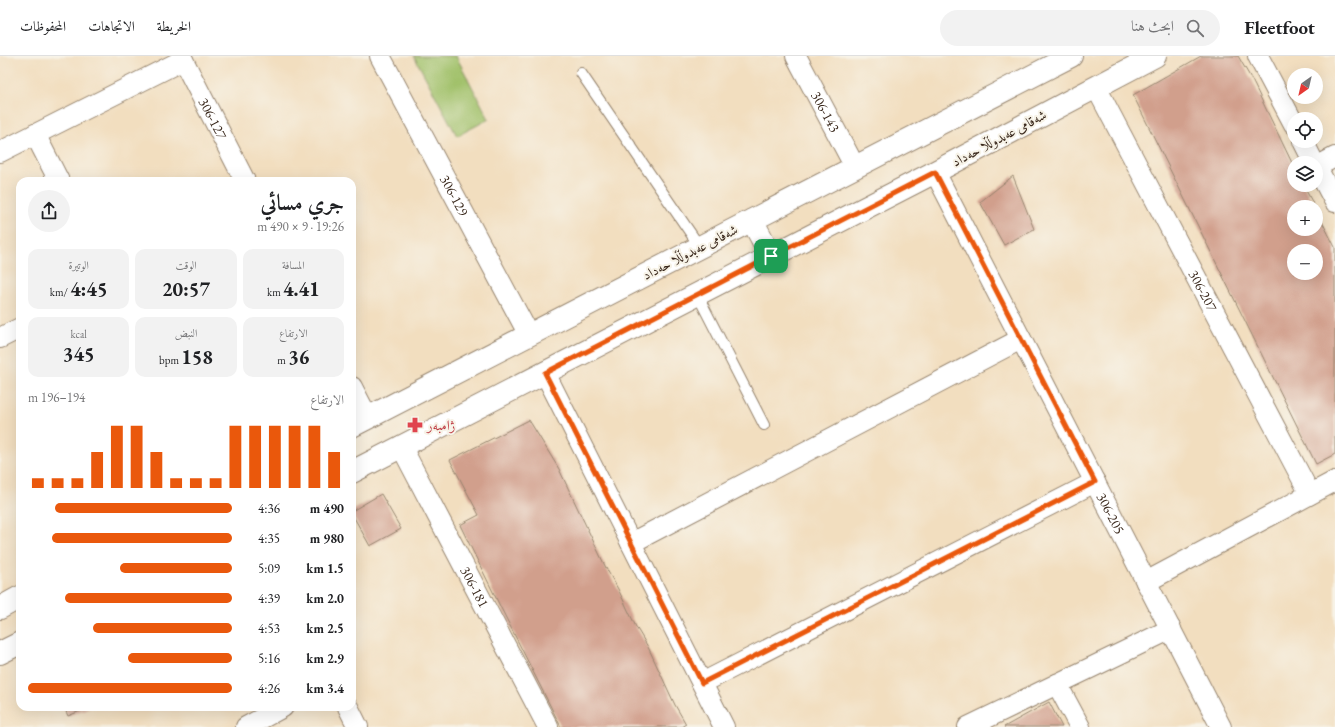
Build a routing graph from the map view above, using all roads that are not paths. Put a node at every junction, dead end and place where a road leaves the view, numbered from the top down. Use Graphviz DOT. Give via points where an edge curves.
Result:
graph roads {
  1 [pos="380,56"];
  2 [pos="796,56"];
  3 [pos="1071,56"];
  4 [pos="1155,56"];
  5 [pos="1258,56"];
  6 [pos="182,58"];
  7 [pos="581,73"];
  8 [pos="1096,87"];
  9 [pos="1288,112"];
  10 [pos="35,134"];
  11 [pos="0,152"];
  12 [pos="1335,157"];
  13 [pos="1323,163"];
  14 [pos="856,167"];
  15 [pos="935,172"];
  16 [pos="57,177"];
  17 [pos="243,177"];
  18 [pos="1323,180"];
  19 [pos="1335,202"];
  20 [pos="752,220"];
  21 [pos="700,247"];
  22 [pos="771,256"];
  23 [pos="697,294"];
  24 [pos="16,330"];
  25 [pos="529,335"];
  26 [pos="0,338"];
  27 [pos="1021,339"];
  28 [pos="545,373"];
  29 [pos="356,404"];
  30 [pos="360,422"];
  31 [pos="764,425"];
  32 [pos="401,446"];
  33 [pos="356,470"];
  34 [pos="1335,481"];
  35 [pos="1095,482"];
  36 [pos="1310,494"];
  37 [pos="631,543"];
  38 [pos="1146,582"];
  39 [pos="16,599"];
  40 [pos="0,608"];
  41 [pos="1171,629"];
  42 [pos="16,645"];
  43 [pos="0,653"];
  44 [pos="702,683"];
  45 [pos="1057,684"];
  46 [pos="276,711"];
  47 [pos="350,711"];
  48 [pos="246,727"];
  49 [pos="358,727"];
  50 [pos="548,727"];
  51 [pos="724,727"];
  52 [pos="968,727"];
  53 [pos="1080,727"];
  54 [pos="1221,727"];
  1 -- 25 [label="street, 306-129"];
  2 -- 14 [label="street, 306-143"];
  3 -- 14 [label="street, شەقامی عەبدوڵڵا حەداد"];
  4 -- 8 [label="street, شەقامی عەبدوڵڵا حەداد"];
  5 -- 9 [label="street"];
  6 -- 10 [label="street"];
  6 -- 17 [label="street, 306-127"];
  7 -- 21 [label="lane"];
  8 -- 15 [label="street, شەقامی عەبدوڵڵا حەداد"];
  8 -- 36 [label="street, 306-207"];
  10 -- 11 [label="street"];
  10 -- 16 [label="street"];
  12 -- 13 [label="street"];
  14 -- 20 [label="street, شەقامی عەبدوڵڵا حەداد"];
  15 -- 22 [label="street, شەقامی عەبدوڵڵا حەداد"];
  15 -- 27 [label="street, 306-205"];
  18 -- 19 [label="street"];
  20 -- 21 [label="street, شەقامی عەبدوڵڵا حەداد"];
  20 -- 22 [label="street"];
  21 -- 25 [label="street, شەقامی عەبدوڵڵا حەداد"];
  22 -- 23 [label="street, شەقامی عەبدوڵڵا حەداد"];
  23 -- 28 [label="street, شەقامی عەبدوڵڵا حەداد"];
  23 -- 31 [label="lane"];
  24 -- 26 [label="street"];
  25 -- 30 [label="street, شەقامی عەبدوڵڵا حەداد"];
  27 -- 35 [label="street, 306-205"];
  27 -- 37 [label="street"];
  28 -- 32 [label="street, شەقامی عەبدوڵڵا حەداد"];
  28 -- 37 [label="street"];
  29 -- 30 [label="street"];
  32 -- 33 [label="street, شەقامی عەبدوڵڵا حەداد"];
  32 -- 50 [label="street, 306-181"];
  34 -- 36 [label="street"];
  35 -- 38 [label="street, 306-205"];
  35 -- 44 [label="street"];
  36 -- 38 [label="street"];
  37 -- 44 [label="street"];
  38 -- 41 [label="street, 306-205"];
  39 -- 40 [label="street"];
  41 -- 45 [label="street"];
  41 -- 54 [label="street, 306-205"];
  42 -- 43 [label="street"];
  44 -- 51 [label="street"];
  45 -- 52 [label="street"];
  45 -- 53 [label="street"];
  46 -- 48 [label="street"];
  47 -- 49 [label="street"];
}
